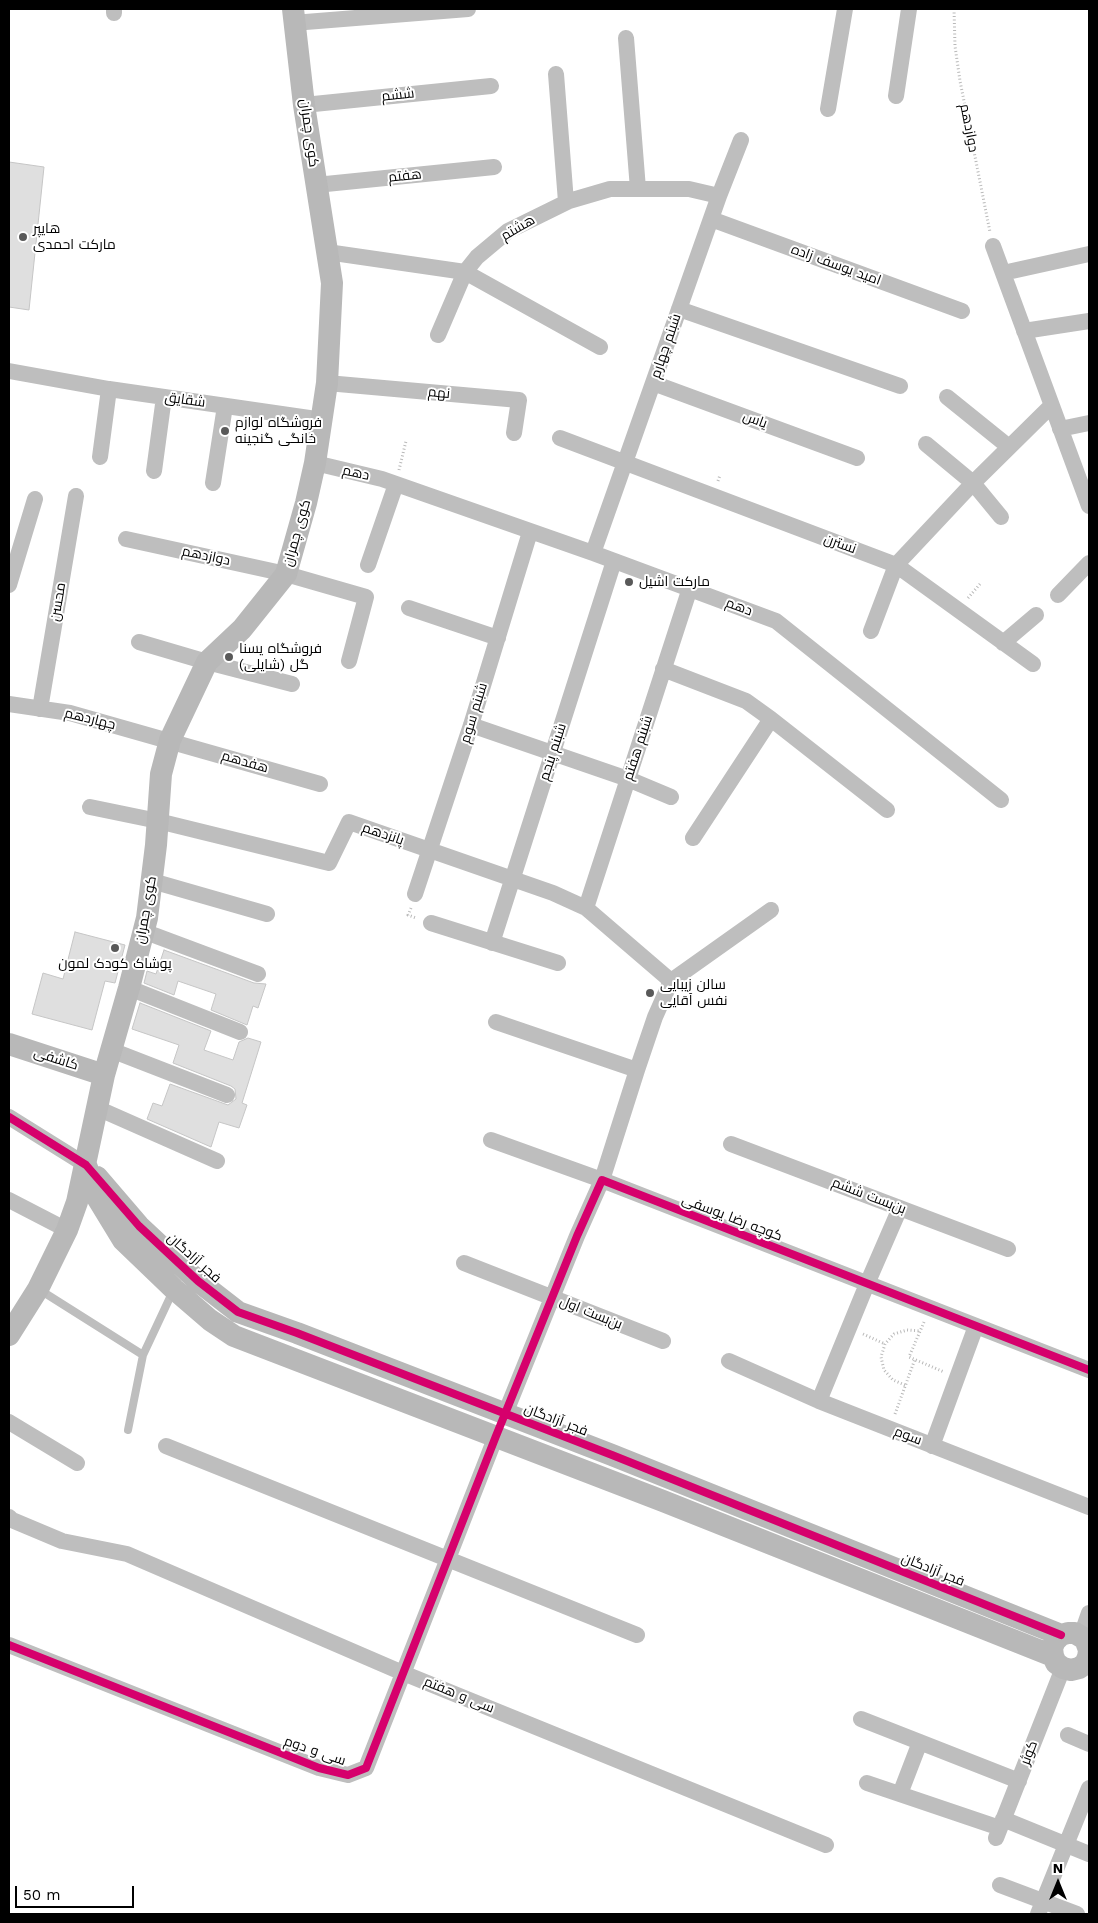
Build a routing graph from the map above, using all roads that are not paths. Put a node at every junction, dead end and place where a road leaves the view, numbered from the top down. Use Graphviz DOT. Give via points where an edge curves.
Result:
graph roads {
  1 [pos="468,9"];
  2 [pos="845,9"];
  3 [pos="909,9"];
  4 [pos="293,16"];
  5 [pos="626,38"];
  6 [pos="556,74"];
  7 [pos="491,86"];
  8 [pos="896,96"];
  9 [pos="304,105"];
  10 [pos="828,109"];
  11 [pos="741,140"];
  12 [pos="494,167"];
  13 [pos="316,185"];
  14 [pos="638,188"];
  15 [pos="719,196"];
  16 [pos="566,202"];
  17 [pos="710,219"];
  18 [pos="993,246"];
  19 [pos="327,252"];
  20 [pos="1089,254"];
  21 [pos="465,272"];
  22 [pos="1003,273"];
  23 [pos="679,309"];
  24 [pos="962,311"];
  25 [pos="1089,321"];
  26 [pos="1024,331"];
  27 [pos="438,335"];
  28 [pos="600,347"];
  29 [pos="9,372"];
  30 [pos="327,383"];
  31 [pos="653,383"];
  32 [pos="900,386"];
  33 [pos="109,389"];
  34 [pos="164,397"];
  35 [pos="947,397"];
  36 [pos="224,406"];
  37 [pos="1051,406"];
  38 [pos="323,420"];
  39 [pos="1089,423"];
  40 [pos="1060,429"];
  41 [pos="514,433"];
  42 [pos="560,438"];
  43 [pos="926,444"];
  44 [pos="1009,446"];
  45 [pos="100,457"];
  46 [pos="857,458"];
  47 [pos="315,464"];
  48 [pos="625,464"];
  49 [pos="154,471"];
  50 [pos="973,482"];
  51 [pos="213,483"];
  52 [pos="396,484"];
  53 [pos="76,496"];
  54 [pos="35,499"];
  55 [pos="1089,506"];
  56 [pos="1001,517"];
  57 [pos="530,532"];
  58 [pos="126,539"];
  59 [pos="593,553"];
  60 [pos="614,561"];
  61 [pos="1089,563"];
  62 [pos="368,565"];
  63 [pos="896,565"];
  64 [pos="286,574"];
  65 [pos="9,585"];
  66 [pos="690,588"];
  67 [pos="1058,595"];
  68 [pos="409,608"];
  69 [pos="1036,615"];
  70 [pos="871,631"];
  71 [pos="498,638"];
  72 [pos="139,642"];
  73 [pos="1004,643"];
  74 [pos="349,661"];
  75 [pos="207,662"];
  76 [pos="1033,664"];
  77 [pos="663,669"];
  78 [pos="292,684"];
  79 [pos="9,704"];
  80 [pos="40,709"];
  81 [pos="771,719"];
  82 [pos="471,725"];
  83 [pos="170,740"];
  84 [pos="552,754"];
  85 [pos="628,779"];
  86 [pos="320,784"];
  87 [pos="671,797"];
  88 [pos="1001,800"];
  89 [pos="90,807"];
  90 [pos="887,810"];
  91 [pos="158,821"];
  92 [pos="693,838"];
  93 [pos="430,850"];
  94 [pos="513,879"];
  95 [pos="152,881"];
  96 [pos="416,894"];
  97 [pos="586,908"];
  98 [pos="771,910"];
  99 [pos="267,914"];
  100 [pos="431,923"];
  101 [pos="144,931"];
  102 [pos="492,943"];
  103 [pos="558,963"];
  104 [pos="258,974"];
  105 [pos="671,981"];
  106 [pos="129,988"];
  107 [pos="496,1022"];
  108 [pos="240,1032"];
  109 [pos="9,1044"];
  110 [pos="111,1050"];
  111 [pos="636,1070"];
  112 [pos="104,1075"];
  113 [pos="227,1095"];
  114 [pos="96,1108"];
  115 [pos="9,1116"];
  116 [pos="491,1140"];
  117 [pos="731,1144"];
  118 [pos="217,1161"];
  119 [pos="86,1165"];
  120 [pos="602,1180"];
  121 [pos="9,1200"];
  122 [pos="900,1208"];
  123 [pos="67,1230"];
  124 [pos="131,1233"];
  125 [pos="1008,1249"];
  126 [pos="464,1263"];
  127 [pos="867,1284"];
  128 [pos="38,1289"];
  129 [pos="174,1289"];
  130 [pos="552,1297"];
  131 [pos="12,1323"];
  132 [pos="976,1326"];
  133 [pos="663,1341"];
  134 [pos="143,1355"];
  135 [pos="729,1361"];
  136 [pos="1089,1370"];
  137 [pos="819,1401"];
  138 [pos="505,1414"];
  139 [pos="9,1422"];
  140 [pos="128,1430"];
  141 [pos="496,1436"];
  142 [pos="166,1446"];
  143 [pos="932,1446"];
  144 [pos="77,1463"];
  145 [pos="1089,1507"];
  146 [pos="9,1517"];
  147 [pos="448,1559"];
  148 [pos="1089,1613"];
  149 [pos="636,1635"];
  150 [pos="9,1645"];
  151 [pos="1078,1652"];
  152 [pos="403,1673"];
  153 [pos="861,1719"];
  154 [pos="1068,1735"];
  155 [pos="920,1742"];
  156 [pos="1089,1744"];
  157 [pos="1019,1781"];
  158 [pos="867,1783"];
  159 [pos="1089,1788"];
  160 [pos="900,1794"];
  161 [pos="1000,1829"];
  162 [pos="826,1845"];
  163 [pos="1067,1845"];
  164 [pos="1089,1854"];
  165 [pos="1000,1885"];
  166 [pos="1041,1908"];
  167 [pos="1077,1914"];
  1 -- 4 [label="street"];
  2 -- 10 [label="street"];
  3 -- 8 [label="street"];
  4 -- 9 [label="street, کوی چمران"];
  5 -- 14 [label="street"];
  6 -- 16 [label="street"];
  7 -- 9 [label="street, ششم"];
  9 -- 13 [label="street, کوی چمران"];
  11 -- 15 [label="street, شبنم چهارم"];
  12 -- 13 [label="street, هفتم"];
  13 -- 19 [label="street, کوی چمران"];
  14 -- 15 [label="street, هشتم" via="689,188"];
  14 -- 16 [label="street, هشتم" via="610,188"];
  15 -- 17 [label="street, شبنم چهارم"];
  16 -- 21 [label="street, هشتم" via="508,231 477,256"];
  17 -- 23 [label="street, شبنم چهارم"];
  17 -- 24 [label="street, امید یوسف زاده"];
  18 -- 22 [label="street"];
  19 -- 21 [label="street"];
  19 -- 30 [label="street, کوی چمران" via="332,283"];
  20 -- 22 [label="street"];
  21 -- 27 [label="street, هشتم"];
  21 -- 28 [label="street"];
  22 -- 26 [label="street"];
  23 -- 31 [label="street, شبنم چهارم"];
  23 -- 32 [label="street"];
  25 -- 26 [label="street"];
  26 -- 37 [label="street"];
  29 -- 33 [label="street, شقایق"];
  30 -- 38 [label="street, کوی چمران"];
  30 -- 41 [label="street, نهم" via="519,400"];
  31 -- 46 [label="street, یاس"];
  31 -- 48 [label="street, شبنم چهارم"];
  33 -- 34 [label="street, شقایق"];
  33 -- 45 [label="street"];
  34 -- 36 [label="street, شقایق"];
  34 -- 49 [label="street"];
  35 -- 44 [label="street"];
  36 -- 38 [label="street, شقایق"];
  36 -- 51 [label="street"];
  37 -- 40 [label="street"];
  37 -- 44 [label="street"];
  38 -- 47 [label="street, کوی چمران"];
  39 -- 40 [label="street"];
  40 -- 55 [label="street"];
  42 -- 48 [label="street, نسترن"];
  43 -- 50 [label="street"];
  44 -- 50 [label="street"];
  47 -- 52 [label="street, دهم"];
  47 -- 64 [label="street, کوی چمران"];
  48 -- 59 [label="street, شبنم چهارم"];
  48 -- 63 [label="street, نسترن"];
  50 -- 56 [label="street"];
  50 -- 63 [label="street"];
  52 -- 57 [label="street, دهم"];
  52 -- 62 [label="street"];
  53 -- 80 [label="street, محسن"];
  54 -- 65 [label="street"];
  57 -- 59 [label="street, دهم"];
  57 -- 71 [label="street, شبنم سوم"];
  58 -- 64 [label="street, دوازدهم"];
  59 -- 60 [label="street, دهم"];
  60 -- 66 [label="street, دهم"];
  60 -- 84 [label="street, شبنم پنجم"];
  61 -- 67 [label="street"];
  63 -- 70 [label="street"];
  63 -- 73 [label="street, نسترن"];
  64 -- 74 [label="street, دوازدهم" via="366,597"];
  64 -- 75 [label="street, کوی چمران" via="242,629"];
  66 -- 77 [label="street, شبنم هفتم"];
  66 -- 88 [label="street, دهم" via="776,621"];
  68 -- 71 [label="street"];
  69 -- 73 [label="street"];
  71 -- 82 [label="street, شبنم سوم"];
  72 -- 75 [label="street"];
  73 -- 76 [label="street, نسترن"];
  75 -- 78 [label="street"];
  75 -- 83 [label="street, کوی چمران"];
  77 -- 81 [label="street" via="746,701"];
  77 -- 85 [label="street, شبنم هفتم"];
  79 -- 80 [label="street, چهاردهم"];
  80 -- 83 [label="street, چهاردهم" via="70,713"];
  81 -- 90 [label="street"];
  81 -- 92 [label="street"];
  82 -- 84 [label="street"];
  82 -- 93 [label="street, شبنم سوم"];
  83 -- 86 [label="street, هفدهم"];
  83 -- 91 [label="street, کوی چمران" via="161,774"];
  84 -- 85 [label="street"];
  84 -- 94 [label="street, شبنم پنجم"];
  85 -- 87 [label="street"];
  85 -- 97 [label="street, شبنم هفتم"];
  89 -- 91 [label="street, پانزدهم"];
  91 -- 93 [label="street, پانزدهم" via="329,862 349,822"];
  91 -- 95 [label="street, کوی چمران"];
  93 -- 94 [label="street, پانزدهم"];
  93 -- 96 [label="street, شبنم سوم"];
  94 -- 97 [label="street, پانزدهم"];
  94 -- 102 [label="street, شبنم پنجم"];
  95 -- 99 [label="street"];
  95 -- 101 [label="street, کوی چمران"];
  97 -- 105 [label="street, پانزدهم"];
  98 -- 105 [label="street"];
  100 -- 102 [label="street"];
  101 -- 104 [label="street"];
  101 -- 106 [label="street, کوی چمران"];
  102 -- 103 [label="street"];
  105 -- 111 [label="street"];
  106 -- 108 [label="street"];
  106 -- 110 [label="street, کوی چمران"];
  107 -- 111 [label="street"];
  109 -- 112 [label="street, کاشفی"];
  110 -- 112 [label="street, کوی چمران"];
  110 -- 113 [label="street"];
  111 -- 120 [label="street"];
  112 -- 114 [label="street, کوی چمران"];
  114 -- 118 [label="street"];
  114 -- 119 [label="street, کوی چمران"];
  115 -- 119 [label="street"];
  116 -- 120 [label="street, کوچه رضا یوسفی"];
  117 -- 122 [label="street, بن‌بست ششم"];
  119 -- 123 [label="street, کوی چمران"];
  119 -- 124 [label="street, فجر آزادگان" via="98,1199"];
  120 -- 127 [label="street, کوچه رضا یوسفی"];
  120 -- 130 [label="street"];
  121 -- 123 [label="street"];
  122 -- 125 [label="street, بن‌بست ششم"];
  122 -- 127 [label="street"];
  123 -- 128 [label="street, کوی چمران"];
  124 -- 129 [label="street, فجر آزادگان"];
  124 -- 138 [label="street, فجر آزادگان" via="238,1312"];
  126 -- 130 [label="street, بن‌بست اول"];
  127 -- 132 [label="street, کوچه رضا یوسفی"];
  127 -- 137 [label="street"];
  128 -- 131 [label="street, کوی چمران"];
  128 -- 134 [label="lane"];
  129 -- 134 [label="lane"];
  129 -- 141 [label="street, فجر آزادگان" via="234,1336"];
  130 -- 133 [label="street, بن‌بست اول"];
  130 -- 138 [label="street"];
  132 -- 136 [label="street, کوچه رضا یوسفی"];
  132 -- 143 [label="street"];
  134 -- 140 [label="lane"];
  135 -- 137 [label="street, سوم"];
  137 -- 143 [label="street, سوم"];
  138 -- 141 [label="street"];
  138 -- 151 [label="street, فجر آزادگان" via="802,1530"];
  139 -- 144 [label="street"];
  141 -- 147 [label="street, سی و دوم"];
  141 -- 151 [label="street, فجر آزادگان" via="872,1583"];
  142 -- 147 [label="street"];
  143 -- 145 [label="street, سوم"];
  146 -- 152 [label="street, سی و هفتم" via="62,1541 127,1554"];
  147 -- 149 [label="street"];
  147 -- 152 [label="street, سی و دوم"];
  148 -- 151 [label="street"];
  150 -- 152 [label="street, سی و دوم" via="319,1768 348,1775 366,1768"];
  151 -- 157 [label="street, کوثر"];
  152 -- 162 [label="street, سی و هفتم"];
  153 -- 155 [label="street"];
  154 -- 156 [label="street"];
  155 -- 157 [label="street"];
  155 -- 160 [label="street"];
  157 -- 161 [label="street, کوثر"];
  158 -- 160 [label="street"];
  159 -- 163 [label="street"];
  160 -- 161 [label="street"];
  161 -- 163 [label="street"];
  163 -- 164 [label="street"];
  163 -- 166 [label="street"];
  165 -- 166 [label="street"];
  166 -- 167 [label="street"];
}
